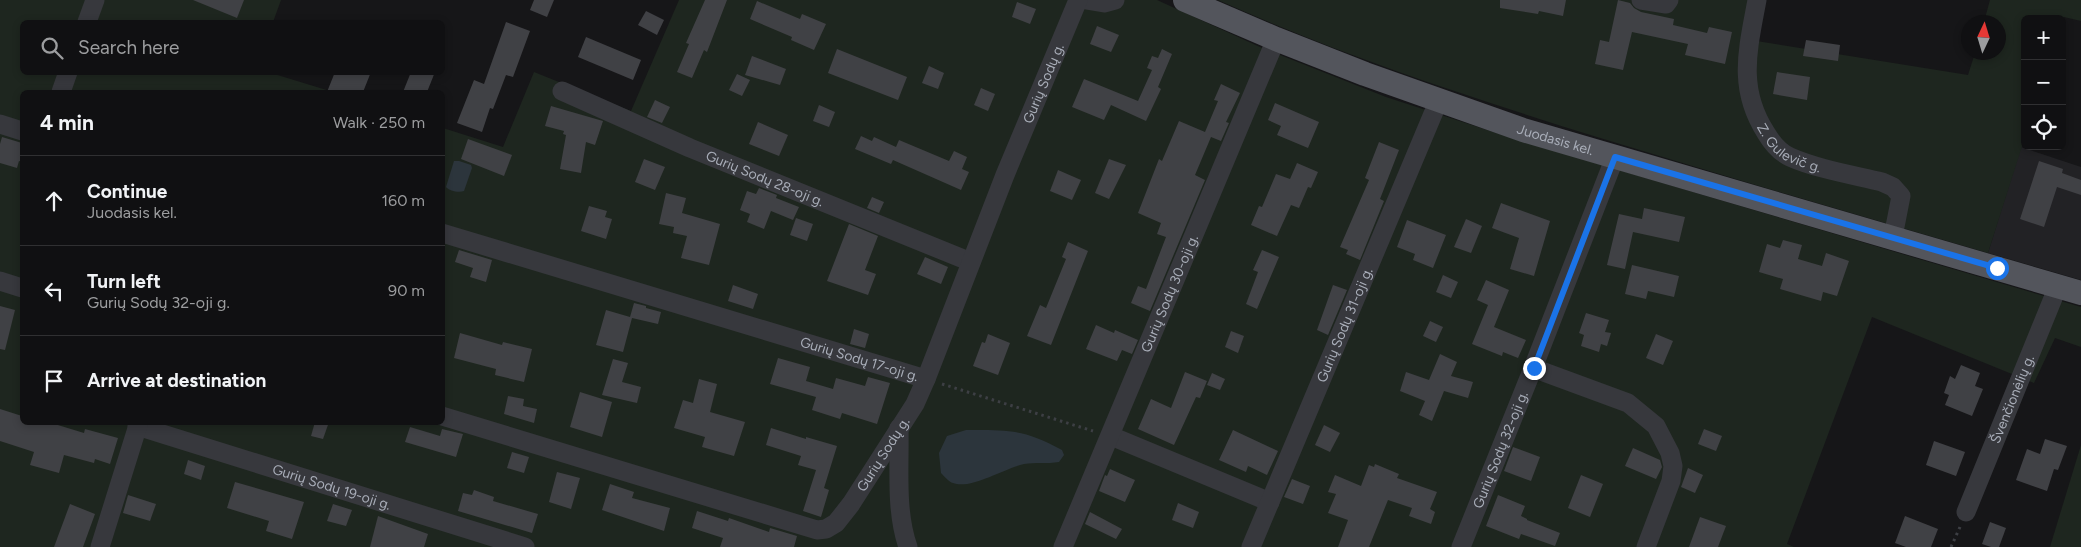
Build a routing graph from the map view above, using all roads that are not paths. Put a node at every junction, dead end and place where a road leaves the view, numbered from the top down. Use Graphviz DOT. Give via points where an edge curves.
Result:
graph roads {
  1 [pos="95,0"];
  2 [pos="1078,0"];
  3 [pos="1086,0"];
  4 [pos="1115,0"];
  5 [pos="1185,0"];
  6 [pos="1641,0"];
  7 [pos="1669,0"];
  8 [pos="1757,0"];
  9 [pos="88,20"];
  10 [pos="1276,40"];
  11 [pos="67,75"];
  12 [pos="62,90"];
  13 [pos="562,91"];
  14 [pos="1438,102"];
  15 [pos="0,124"];
  16 [pos="20,130"];
  17 [pos="1615,157"];
  18 [pos="445,235"];
  19 [pos="1893,237"];
  20 [pos="971,262"];
  21 [pos="0,281"];
  22 [pos="2058,286"];
  23 [pos="20,287"];
  24 [pos="2081,293"];
  25 [pos="1534,368"];
  26 [pos="926,379"];
  27 [pos="445,417"];
  28 [pos="138,425"];
  29 [pos="141,425"];
  30 [pos="899,428"];
  31 [pos="1111,436"];
  32 [pos="1270,502"];
  33 [pos="1966,512"];
  34 [pos="824,538"];
  35 [pos="100,547"];
  36 [pos="525,547"];
  37 [pos="908,547"];
  38 [pos="1063,547"];
  39 [pos="1251,547"];
  40 [pos="1461,547"];
  41 [pos="1646,547"];
  1 -- 9 [label="street"];
  2 -- 20 [label="street, Gurių Sodų g."];
  3 -- 4 [label="street" via="1104,3"];
  5 -- 10 [label="main road, Juodasis kel."];
  6 -- 7 [label="street" via="1666,4"];
  8 -- 19 [label="street, Z. Gulevič g." via="1748,51 1747,90 1760,124 1773,145 1789,156 1892,187 1901,196"];
  10 -- 14 [label="main road, Juodasis kel."];
  10 -- 31 [label="street, Gurių Sodų 30-oji g."];
  11 -- 12 [label="street"];
  13 -- 20 [label="street, Gurių Sodų 28-oji g." via="690,148"];
  14 -- 17 [label="main road, Juodasis kel."];
  14 -- 32 [label="street, Gurių Sodų 31-oji g."];
  15 -- 16 [label="street"];
  17 -- 19 [label="main road, Juodasis kel."];
  17 -- 25 [label="street, Gurių Sodų 32-oji g."];
  18 -- 26 [label="street, Gurių Sodų 17-oji g."];
  19 -- 22 [label="main road, Juodasis kel."];
  20 -- 26 [label="street, Gurių Sodų g."];
  21 -- 23 [label="street"];
  22 -- 24 [label="main road, Juodasis kel."];
  22 -- 33 [label="street, Švenčionėlių g."];
  25 -- 40 [label="street, Gurių Sodų 32-oji g."];
  25 -- 41 [label="street" via="1628,403 1660,432 1673,466"];
  26 -- 30 [label="street, Gurių Sodų g."];
  27 -- 34 [label="street, Gurių Sodų g." via="808,527"];
  28 -- 35 [label="street"];
  29 -- 36 [label="street, Gurių Sodų 19-oji g."];
  30 -- 34 [label="street, Gurių Sodų g." via="851,504"];
  30 -- 37 [label="street" via="900,498 903,534"];
  31 -- 32 [label="street"];
  31 -- 38 [label="street, Gurių Sodų 30-oji g."];
  32 -- 39 [label="street, Gurių Sodų 31-oji g."];
}
